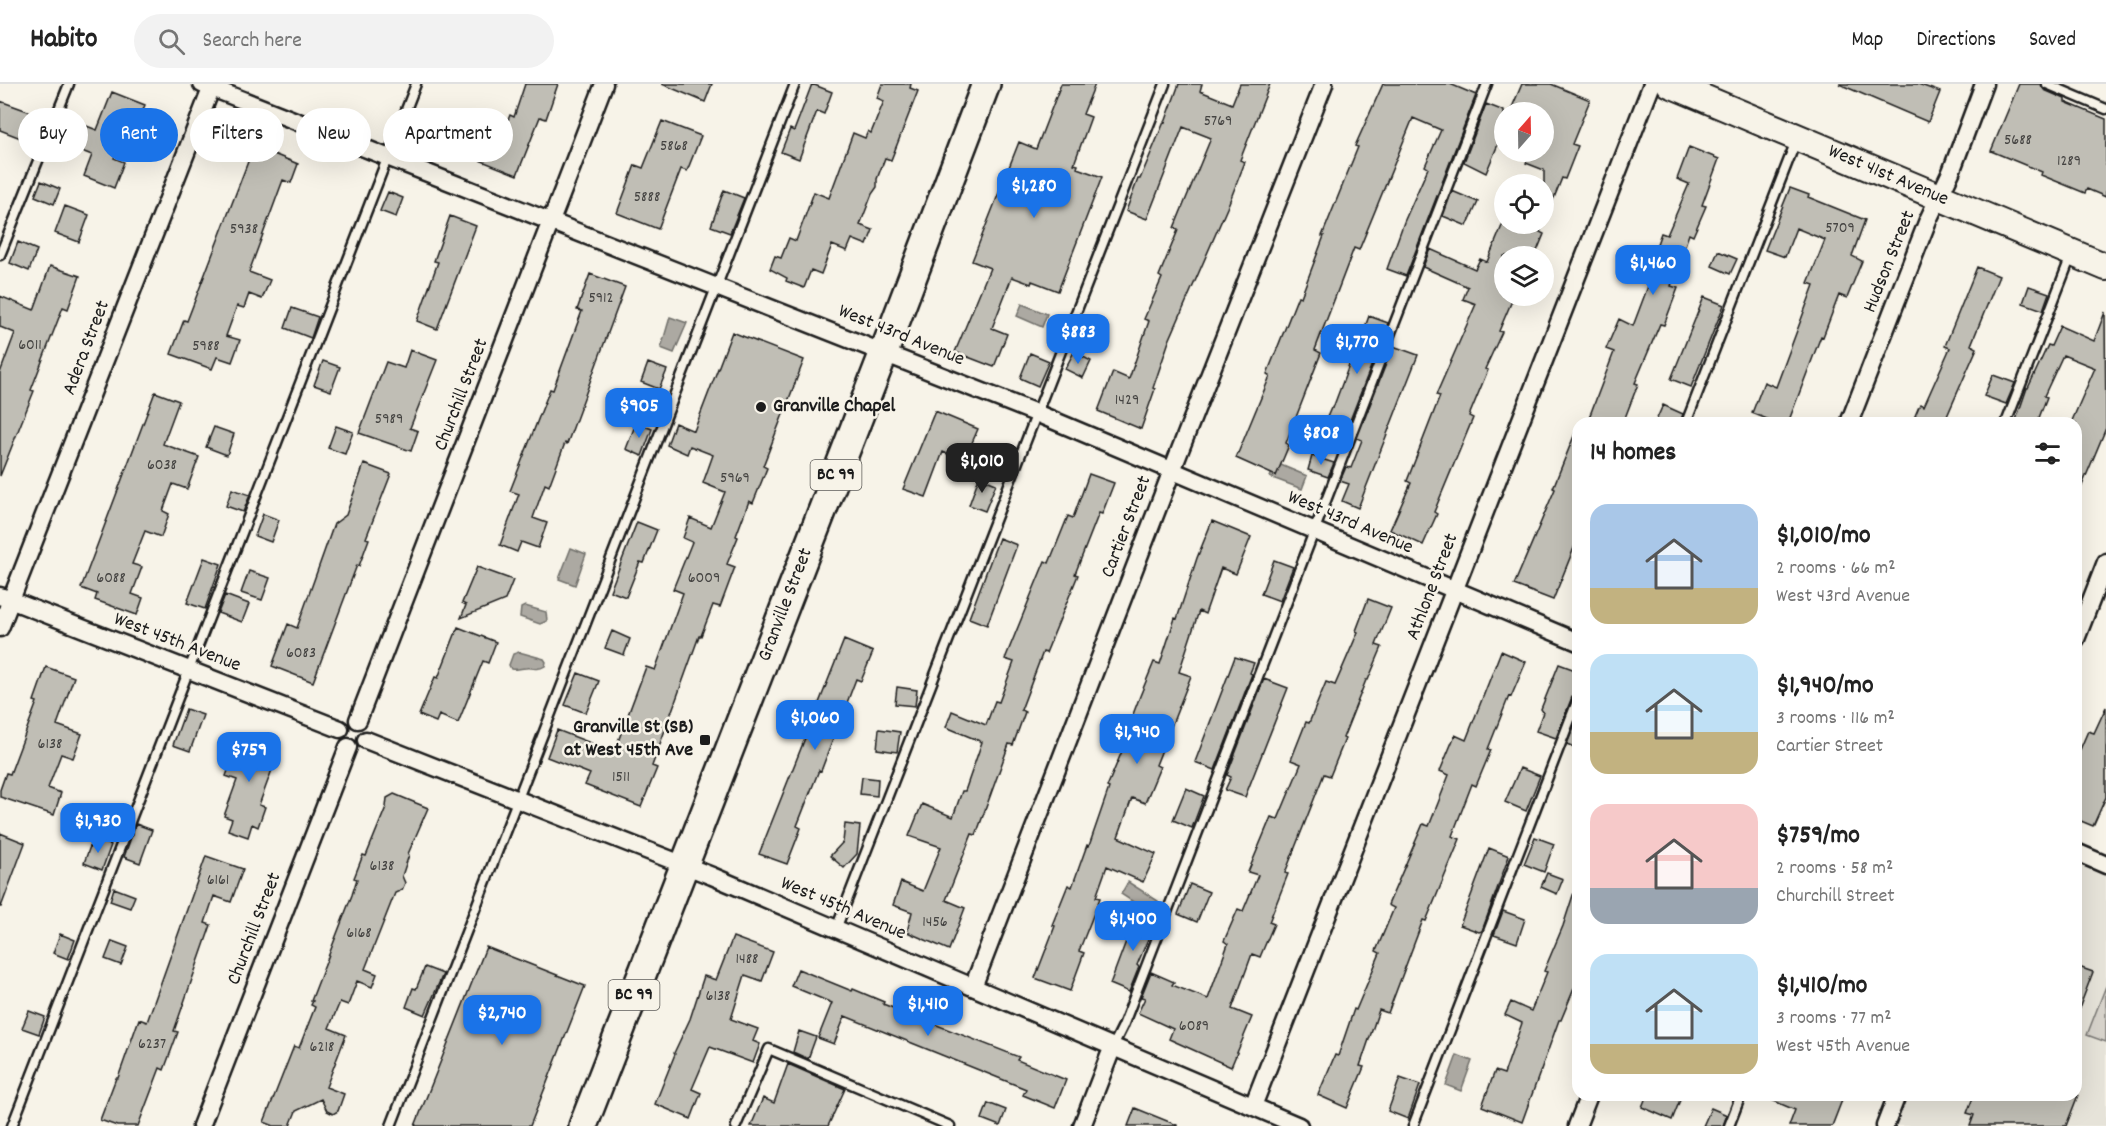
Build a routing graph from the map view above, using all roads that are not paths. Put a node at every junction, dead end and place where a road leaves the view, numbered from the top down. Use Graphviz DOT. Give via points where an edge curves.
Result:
graph roads {
  1 [pos="69,84"];
  2 [pos="416,84"];
  3 [pos="604,84"];
  4 [pos="795,84"];
  5 [pos="986,84"];
  6 [pos="1165,84"];
  7 [pos="1324,84"];
  8 [pos="1487,84"];
  9 [pos="1652,84"];
  10 [pos="1670,84"];
  11 [pos="1984,84"];
  12 [pos="2047,84"];
  13 [pos="209,85"];
  14 [pos="407,108"];
  15 [pos="2106,109"];
  16 [pos="1797,137"];
  17 [pos="383,156"];
  18 [pos="385,162"];
  19 [pos="397,162"];
  20 [pos="1940,197"];
  21 [pos="552,221"];
  22 [pos="2072,253"];
  23 [pos="0,255"];
  24 [pos="2106,267"];
  25 [pos="717,286"];
  26 [pos="884,352"];
  27 [pos="1036,413"];
  28 [pos="1688,417"];
  29 [pos="1851,417"];
  30 [pos="2008,417"];
  31 [pos="1172,470"];
  32 [pos="1313,530"];
  33 [pos="2106,562"];
  34 [pos="1454,589"];
  35 [pos="5,598"];
  36 [pos="2082,624"];
  37 [pos="0,628"];
  38 [pos="1572,639"];
  39 [pos="189,670"];
  40 [pos="1572,715"];
  41 [pos="358,720"];
  42 [pos="340,729"];
  43 [pos="366,740"];
  44 [pos="348,747"];
  45 [pos="517,799"];
  46 [pos="2082,854"];
  47 [pos="2106,864"];
  48 [pos="684,865"];
  49 [pos="836,929"];
  50 [pos="973,987"];
  51 [pos="1113,1046"];
  52 [pos="1587,1101"];
  53 [pos="1739,1101"];
  54 [pos="1895,1101"];
  55 [pos="1253,1106"];
  56 [pos="590,1124"];
  57 [pos="12,1126"];
  58 [pos="201,1126"];
  59 [pos="391,1126"];
  60 [pos="736,1126"];
  61 [pos="950,1126"];
  62 [pos="1082,1126"];
  63 [pos="1299,1126"];
  64 [pos="1413,1126"];
  65 [pos="1577,1126"];
  66 [pos="1729,1126"];
  67 [pos="1885,1126"];
  1 -- 23 [label="lane"];
  2 -- 14 [label="lane"];
  3 -- 21 [label="street, Churchill Street"];
  4 -- 25 [label="lane"];
  5 -- 26 [label="highway, Granville Street / BC 99"];
  6 -- 27 [label="lane"];
  7 -- 31 [label="street, Cartier Street"];
  8 -- 32 [label="lane"];
  9 -- 34 [label="street, Athlone Street"];
  10 -- 16 [label="main road, West 41st Avenue"];
  11 -- 20 [label="street, Hudson Street"];
  12 -- 15 [label="lane"];
  13 -- 17 [label="street, West 43rd Avenue"];
  13 -- 35 [label="street, Adera Street"];
  16 -- 20 [label="main road, West 41st Avenue"];
  16 -- 28 [label="lane"];
  18 -- 39 [label="lane"];
  19 -- 21 [label="street, West 43rd Avenue"];
  20 -- 22 [label="main road, West 41st Avenue"];
  20 -- 29 [label="street, Hudson Street"];
  21 -- 25 [label="street, West 43rd Avenue"];
  21 -- 41 [label="street, Churchill Street"];
  22 -- 24 [label="main road, West 41st Avenue"];
  22 -- 30 [label="lane"];
  25 -- 26 [label="street, West 43rd Avenue"];
  25 -- 45 [label="lane"];
  26 -- 27 [label="street, West 43rd Avenue"];
  26 -- 48 [label="highway, Granville Street / BC 99"];
  27 -- 31 [label="street, West 43rd Avenue"];
  27 -- 49 [label="lane"];
  31 -- 32 [label="street, West 43rd Avenue"];
  31 -- 50 [label="street, Cartier Street"];
  32 -- 34 [label="street, West 43rd Avenue"];
  32 -- 51 [label="lane"];
  33 -- 36 [label="street"];
  34 -- 38 [label="street, West 43rd Avenue"];
  34 -- 55 [label="street, Athlone Street"];
  35 -- 37 [label="street, Adera Street"];
  35 -- 39 [label="street, West 45th Avenue"];
  39 -- 42 [label="street, West 45th Avenue"];
  39 -- 57 [label="lane"];
  40 -- 64 [label="lane"];
  41 -- 42 [label="street" via="349,720"];
  41 -- 43 [label="street" via="365,726"];
  42 -- 44 [label="street" via="341,741"];
  43 -- 44 [label="street" via="360,746"];
  43 -- 45 [label="street, West 45th Avenue"];
  44 -- 58 [label="street, Churchill Street"];
  45 -- 48 [label="street, West 45th Avenue"];
  45 -- 59 [label="lane"];
  46 -- 47 [label="street"];
  48 -- 49 [label="street, West 45th Avenue"];
  48 -- 56 [label="highway, Granville Street / BC 99"];
  49 -- 50 [label="street, West 45th Avenue"];
  50 -- 51 [label="street, West 45th Avenue"];
  51 -- 55 [label="street, West 45th Avenue"];
  51 -- 62 [label="street"];
  52 -- 65 [label="street"];
  53 -- 66 [label="lane"];
  54 -- 67 [label="street"];
  55 -- 63 [label="street, West 45th Avenue"];
  60 -- 61 [label="lane" via="769,1049"];
}
